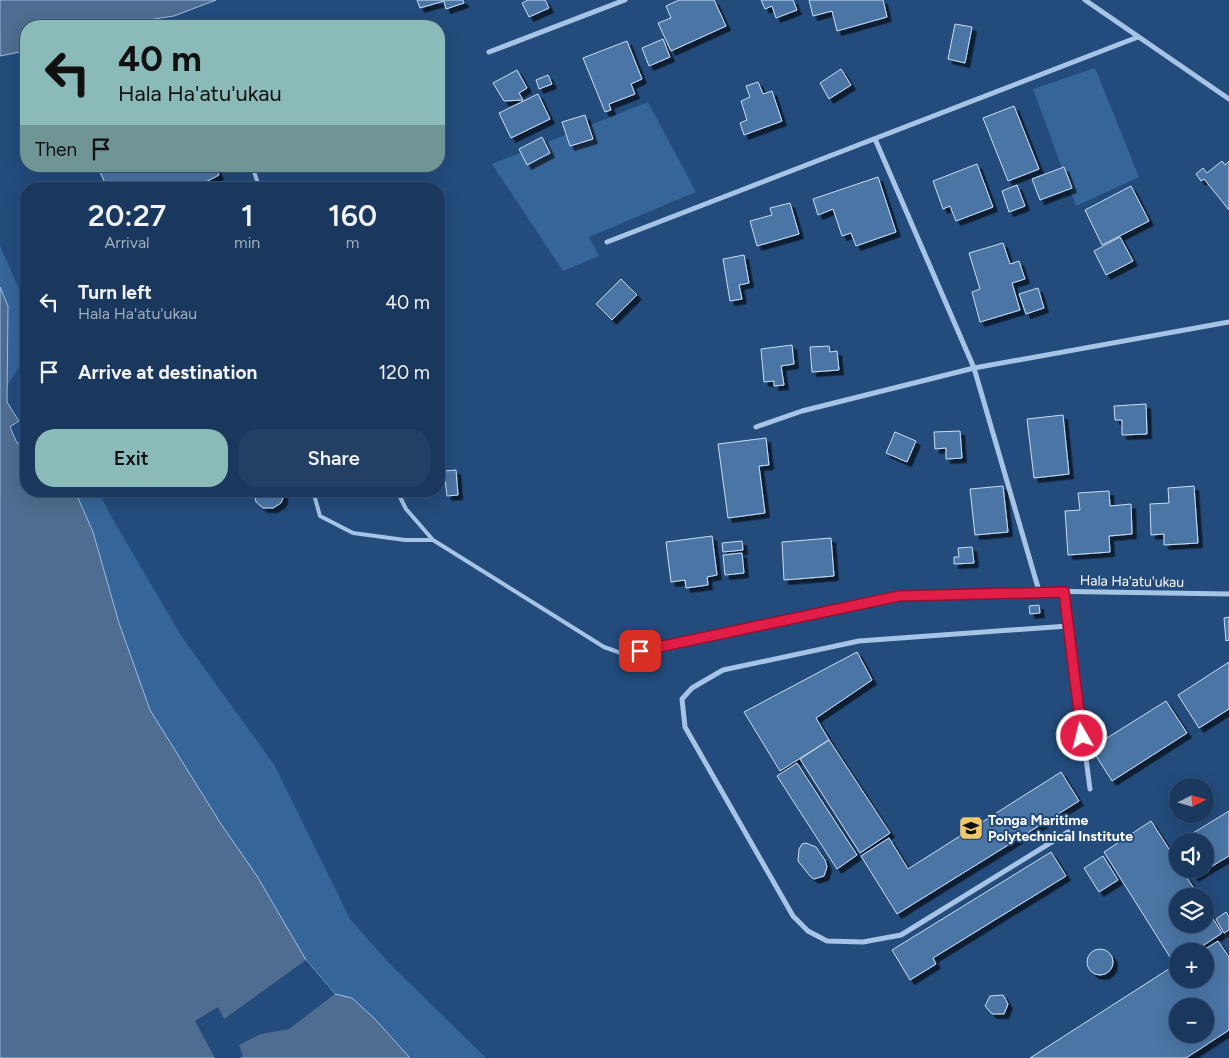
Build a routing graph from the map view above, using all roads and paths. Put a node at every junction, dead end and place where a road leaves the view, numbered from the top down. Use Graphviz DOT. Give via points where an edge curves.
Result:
graph roads {
  1 [pos="625,0"];
  2 [pos="1085,0"];
  3 [pos="1138,37"];
  4 [pos="489,52"];
  5 [pos="1229,99"];
  6 [pos="875,138"];
  7 [pos="607,242"];
  8 [pos="1229,322"];
  9 [pos="974,368"];
  10 [pos="756,427"];
  11 [pos="315,497"];
  12 [pos="400,497"];
  13 [pos="432,540"];
  14 [pos="1039,591"];
  15 [pos="1064,592"];
  16 [pos="1229,594"];
  17 [pos="1068,626"];
  18 [pos="621,653"];
  19 [pos="1090,789"];
  20 [pos="1068,832"];
  1 -- 4 [label="street"];
  2 -- 3 [label="street"];
  3 -- 5 [label="street"];
  3 -- 6 [label="street"];
  6 -- 7 [label="street"];
  6 -- 9 [label="street"];
  8 -- 9 [label="street"];
  9 -- 10 [label="street" via="802,411"];
  9 -- 14 [label="street"];
  11 -- 13 [label="lane" via="320,516 353,533"];
  12 -- 13 [label="lane" via="406,510"];
  13 -- 18 [label="lane" via="604,647"];
  14 -- 15 [label="street, Hala Ha'atu'ukau"];
  14 -- 18 [label="street, Hala Ha'atu'ukau" via="899,596"];
  15 -- 16 [label="street, Hala Ha'atu'ukau"];
  15 -- 17 [label="street"];
  17 -- 19 [label="street"];
  17 -- 20 [label="street" via="859,641 723,670 692,688 682,699 685,727 794,916 808,931 827,941 863,942 901,935"];
}
